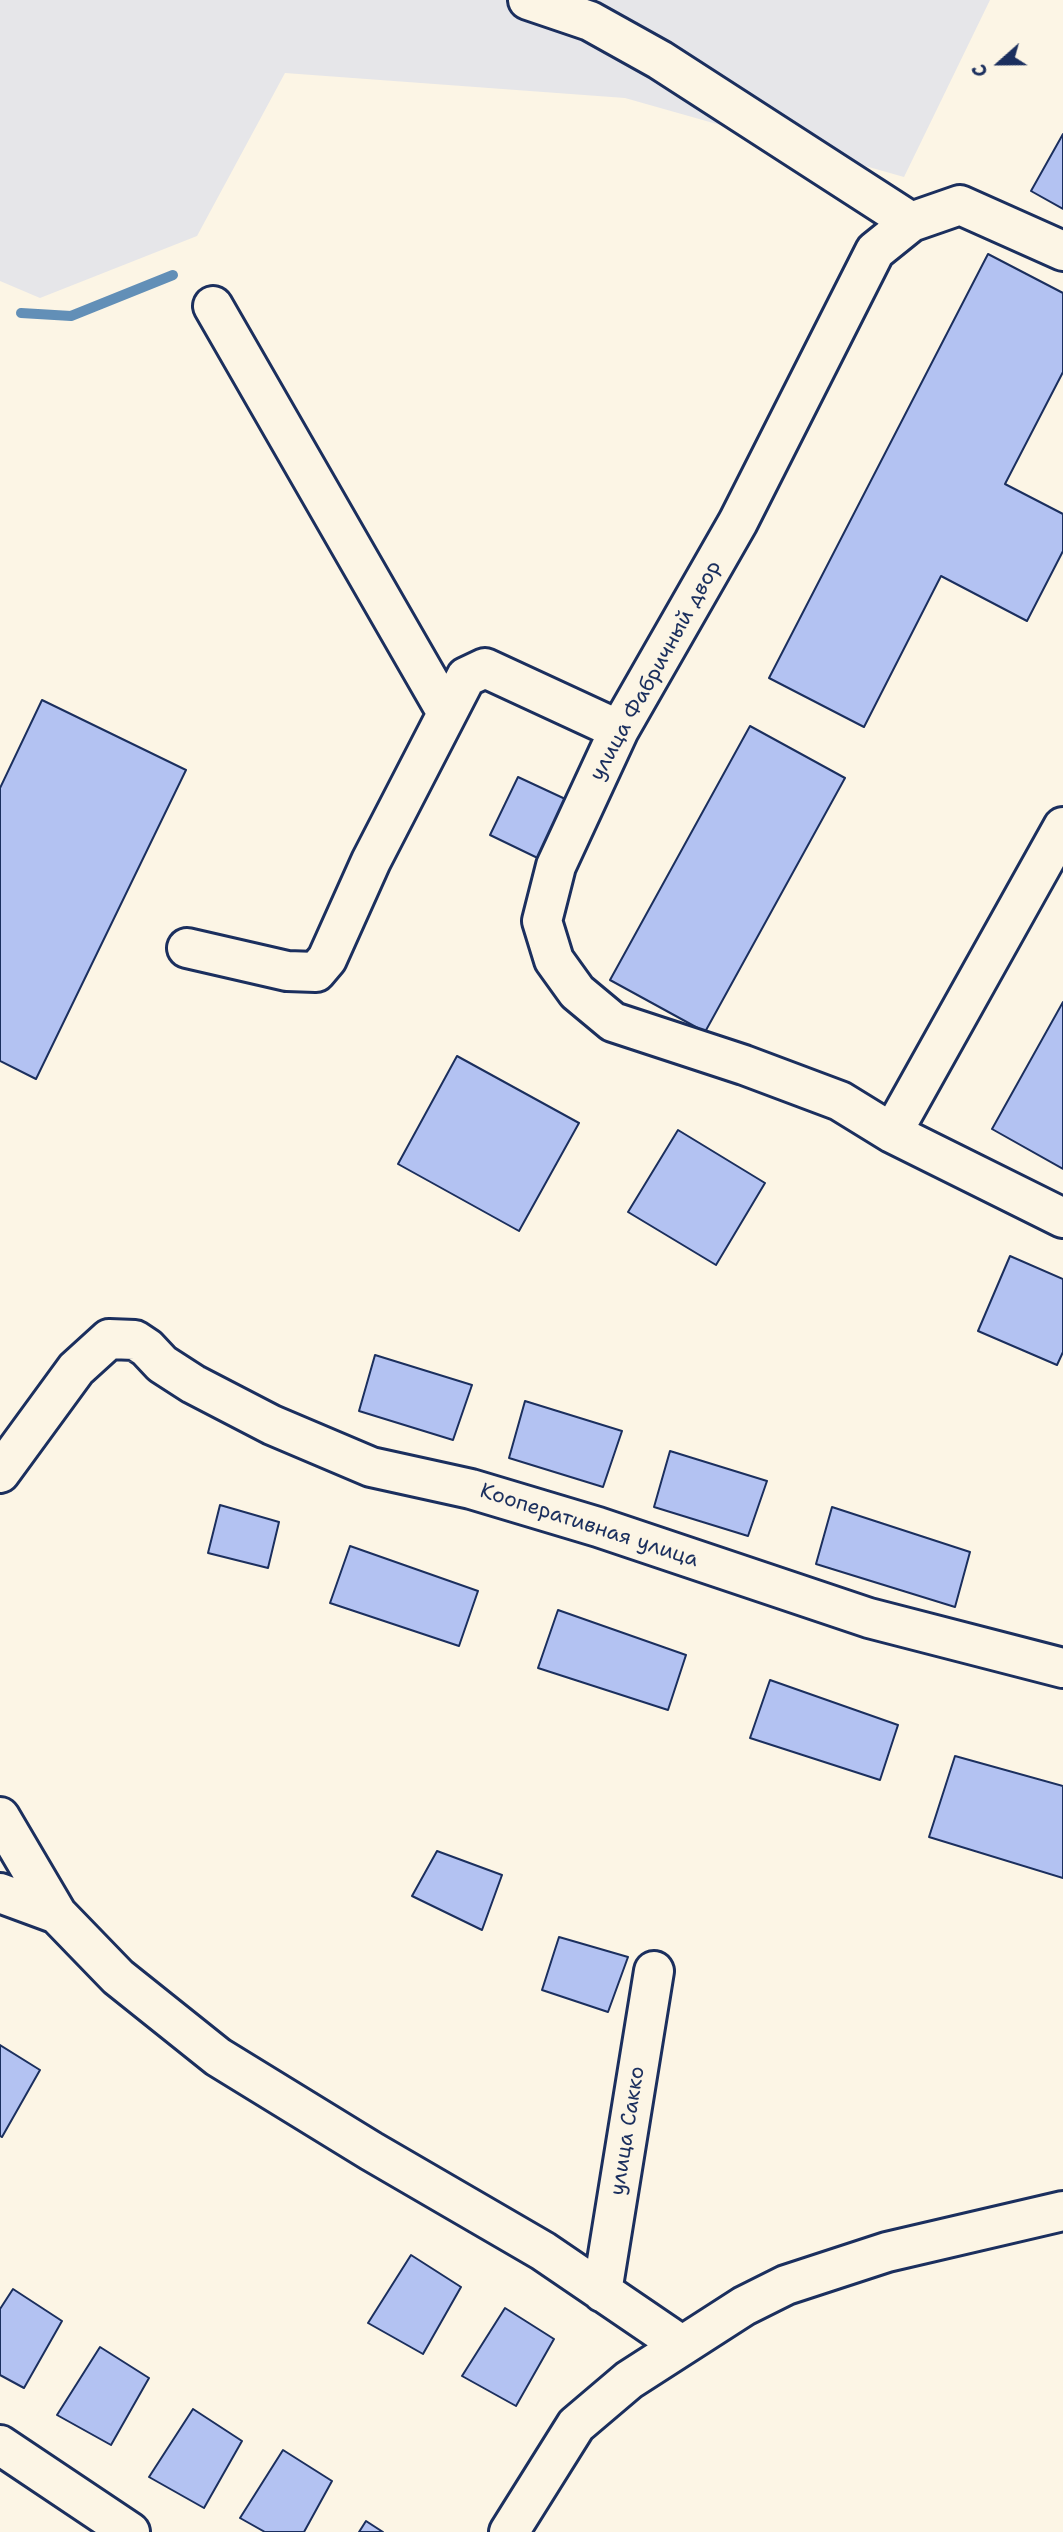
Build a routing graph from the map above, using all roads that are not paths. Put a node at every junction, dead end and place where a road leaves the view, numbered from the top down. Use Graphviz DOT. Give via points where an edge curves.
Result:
graph roads {
  1 [pos="528,0"];
  2 [pos="911,222"];
  3 [pos="1063,251"];
  4 [pos="212,306"];
  5 [pos="447,713"];
  6 [pos="619,730"];
  7 [pos="1063,827"];
  8 [pos="187,948"];
  9 [pos="892,1133"];
  10 [pos="1063,1218"];
  11 [pos="0,1473"];
  12 [pos="1063,1668"];
  13 [pos="0,1817"];
  14 [pos="0,1893"];
  15 [pos="57,1914"];
  16 [pos="654,1971"];
  17 [pos="1063,2211"];
  18 [pos="602,2292"];
  19 [pos="681,2345"];
  20 [pos="0,2445"];
  21 [pos="130,2532"];
  22 [pos="509,2532"];
  1 -- 2 [label="street" via="590,21 660,60"];
  2 -- 3 [label="street, улица Фабричный двор" via="960,205"];
  2 -- 6 [label="street, улица Фабричный двор" via="875,251 738,522"];
  4 -- 5 [label="street"];
  5 -- 6 [label="street" via="466,677 485,668"];
  5 -- 8 [label="street" via="327,959 316,972 287,971"];
  6 -- 9 [label="street, улица Фабричный двор" via="556,866 542,921 554,960 577,992 613,1022 840,1101"];
  7 -- 9 [label="street"];
  9 -- 10 [label="street, улица Фабричный двор"];
  11 -- 12 [label="street, Кооперативная улица" via="76,1369 109,1339 135,1340 193,1384 272,1425 371,1467 471,1489 869,1618"];
  13 -- 15 [label="street"];
  14 -- 15 [label="street"];
  15 -- 18 [label="street" via="118,1977 218,2057 542,2251"];
  16 -- 18 [label="street, улица Сакко"];
  17 -- 19 [label="street" via="887,2252 786,2285"];
  18 -- 19 [label="street"];
  19 -- 22 [label="street" via="629,2379 576,2425"];
  20 -- 21 [label="street"];
}
